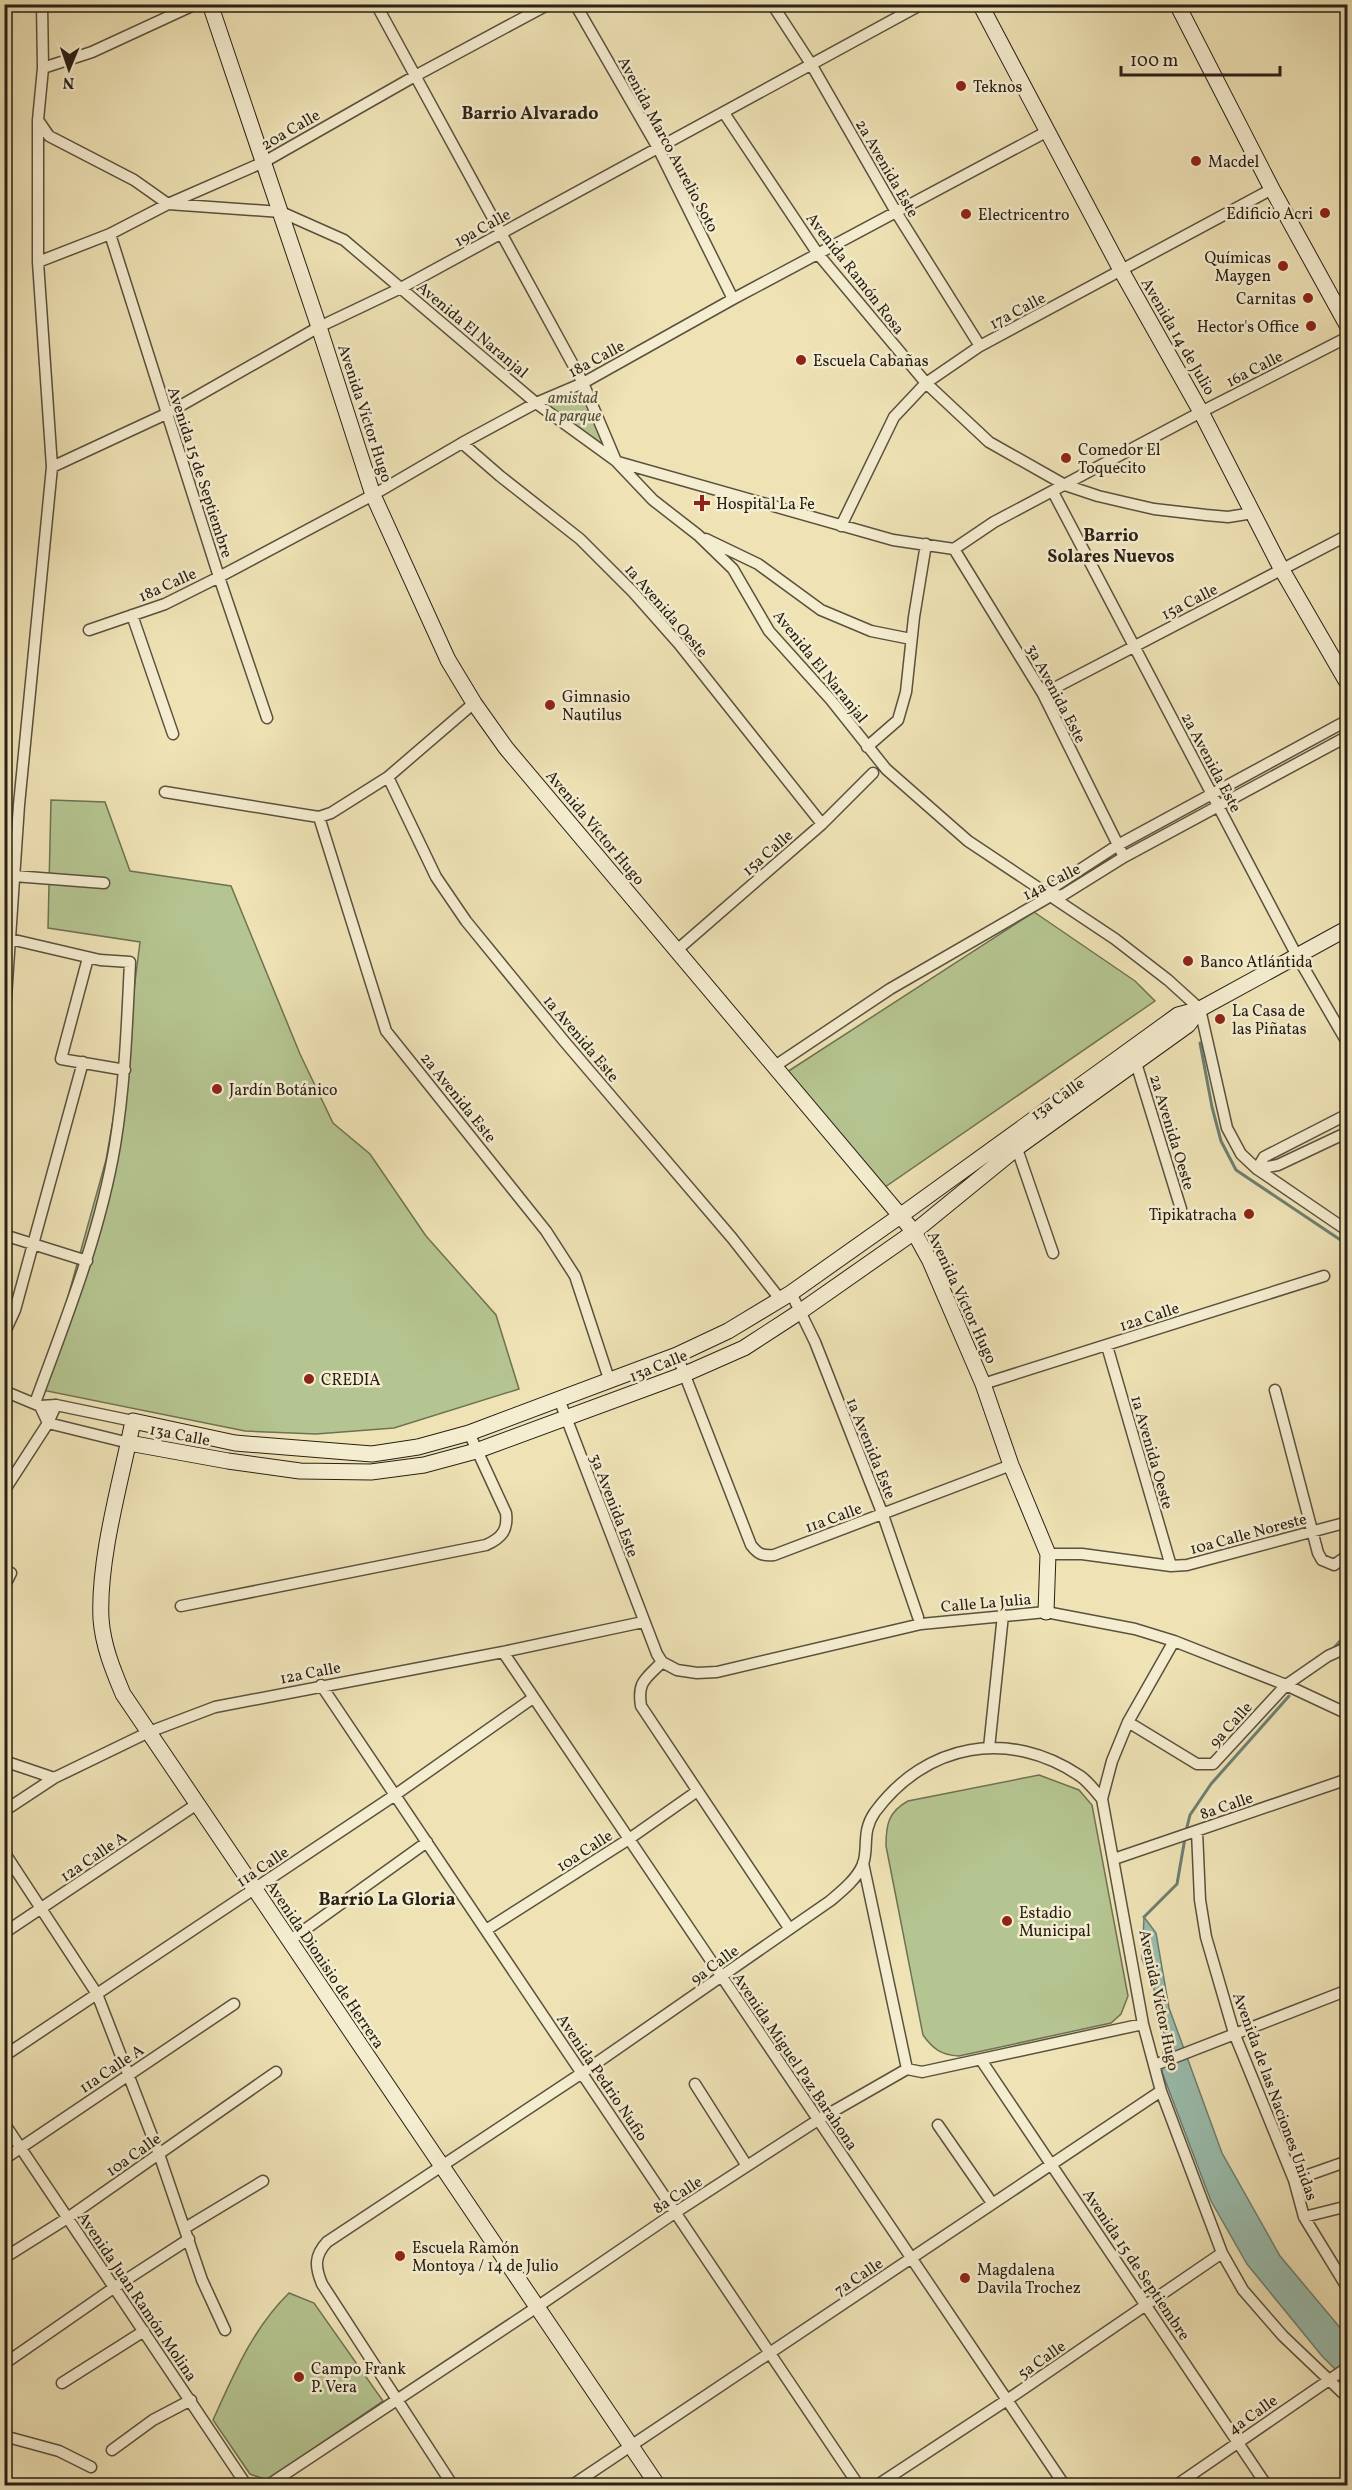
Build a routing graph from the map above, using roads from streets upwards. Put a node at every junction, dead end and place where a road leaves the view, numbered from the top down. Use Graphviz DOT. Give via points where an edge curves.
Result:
graph roads {
  1 [pos="42,4"];
  2 [pos="196,4"];
  3 [pos="210,4"];
  4 [pos="376,4"];
  5 [pos="549,4"];
  6 [pos="575,4"];
  7 [pos="772,4"];
  8 [pos="922,4"];
  9 [pos="980,4"];
  10 [pos="1177,4"];
  11 [pos="811,64"];
  12 [pos="42,68"];
  13 [pos="415,76"];
  14 [pos="724,113"];
  15 [pos="38,120"];
  16 [pos="1046,132"];
  17 [pos="658,148"];
  18 [pos="264,162"];
  19 [pos="1272,189"];
  20 [pos="168,204"];
  21 [pos="281,212"];
  22 [pos="896,212"];
  23 [pos="503,233"];
  24 [pos="110,234"];
  25 [pos="818,254"];
  26 [pos="38,262"];
  27 [pos="1122,272"];
  28 [pos="401,288"];
  29 [pos="733,299"];
  30 [pos="320,327"];
  31 [pos="1347,327"];
  32 [pos="1347,337"];
  33 [pos="980,346"];
  34 [pos="583,383"];
  35 [pos="926,383"];
  36 [pos="536,403"];
  37 [pos="1201,412"];
  38 [pos="166,414"];
  39 [pos="462,443"];
  40 [pos="616,461"];
  41 [pos="52,467"];
  42 [pos="1065,485"];
  43 [pos="1053,492"];
  44 [pos="373,495"];
  45 [pos="1253,513"];
  46 [pos="841,526"];
  47 [pos="698,535"];
  48 [pos="1347,535"];
  49 [pos="926,544"];
  50 [pos="954,549"];
  51 [pos="1282,570"];
  52 [pos="219,577"];
  53 [pos="132,615"];
  54 [pos="89,630"];
  55 [pos="911,639"];
  56 [pos="1133,646"];
  57 [pos="1347,684"];
  58 [pos="1044,694"];
  59 [pos="474,703"];
  60 [pos="267,718"];
  61 [pos="1347,720"];
  62 [pos="173,734"];
  63 [pos="1347,736"];
  64 [pos="867,747"];
  65 [pos="873,773"];
  66 [pos="388,777"];
  67 [pos="165,792"];
  68 [pos="1213,794"];
  69 [pos="1219,805"];
  70 [pos="319,817"];
  71 [pos="822,824"];
  72 [pos="1118,845"];
  73 [pos="1124,857"];
  74 [pos="14,876"];
  75 [pos="104,882"];
  76 [pos="1049,897"];
  77 [pos="1347,928"];
  78 [pos="10,939"];
  79 [pos="677,950"];
  80 [pos="1298,956"];
  81 [pos="88,958"];
  82 [pos="1200,1009"];
  83 [pos="4,1028"];
  84 [pos="1347,1044"];
  85 [pos="1132,1057"];
  86 [pos="83,1062"];
  87 [pos="775,1066"];
  88 [pos="125,1070"];
  89 [pos="1347,1114"];
  90 [pos="1347,1132"];
  91 [pos="1014,1141"];
  92 [pos="1257,1169"];
  93 [pos="1181,1209"];
  94 [pos="900,1216"];
  95 [pos="1347,1231"];
  96 [pos="914,1232"];
  97 [pos="4,1235"];
  98 [pos="33,1244"];
  99 [pos="1053,1253"];
  100 [pos="87,1261"];
  101 [pos="1324,1276"];
  102 [pos="785,1296"];
  103 [pos="801,1311"];
  104 [pos="4,1334"];
  105 [pos="1107,1346"];
  106 [pos="677,1355"];
  107 [pos="685,1374"];
  108 [pos="609,1379"];
  109 [pos="983,1384"];
  110 [pos="1275,1390"];
  111 [pos="4,1391"];
  112 [pos="559,1399"];
  113 [pos="38,1404"];
  114 [pos="56,1405"];
  115 [pos="567,1419"];
  116 [pos="133,1421"];
  117 [pos="48,1423"];
  118 [pos="469,1433"];
  119 [pos="129,1443"];
  120 [pos="303,1449"];
  121 [pos="477,1451"];
  122 [pos="1011,1465"];
  123 [pos="300,1471"];
  124 [pos="4,1491"];
  125 [pos="883,1515"];
  126 [pos="1347,1522"];
  127 [pos="1312,1532"];
  128 [pos="1048,1554"];
  129 [pos="1347,1555"];
  130 [pos="1171,1566"];
  131 [pos="11,1573"];
  132 [pos="4,1587"];
  133 [pos="181,1606"];
  134 [pos="1046,1612"];
  135 [pos="1003,1615"];
  136 [pos="918,1617"];
  137 [pos="643,1622"];
  138 [pos="1174,1641"];
  139 [pos="1347,1647"];
  140 [pos="503,1652"];
  141 [pos="663,1662"];
  142 [pos="321,1685"];
  143 [pos="1287,1686"];
  144 [pos="533,1698"];
  145 [pos="1347,1714"];
  146 [pos="1128,1722"];
  147 [pos="149,1732"];
  148 [pos="989,1748"];
  149 [pos="4,1761"];
  150 [pos="54,1778"];
  151 [pos="1347,1779"];
  152 [pos="696,1791"];
  153 [pos="395,1795"];
  154 [pos="1102,1799"];
  155 [pos="197,1804"];
  156 [pos="4,1811"];
  157 [pos="1197,1831"];
  158 [pos="628,1839"];
  159 [pos="427,1842"];
  160 [pos="4,1852"];
  161 [pos="1114,1859"];
  162 [pos="863,1863"];
  163 [pos="254,1889"];
  164 [pos="43,1908"];
  165 [pos="789,1928"];
  166 [pos="486,1930"];
  167 [pos="4,1933"];
  168 [pos="289,1941"];
  169 [pos="722,1978"];
  170 [pos="1347,1990"];
  171 [pos="97,1994"];
  172 [pos="234,2004"];
  173 [pos="1143,2024"];
  174 [pos="1234,2033"];
  175 [pos="4,2056"];
  176 [pos="981,2060"];
  177 [pos="1155,2065"];
  178 [pos="907,2069"];
  179 [pos="276,2072"];
  180 [pos="582,2073"];
  181 [pos="128,2074"];
  182 [pos="695,2084"];
  183 [pos="1161,2091"];
  184 [pos="818,2120"];
  185 [pos="4,2123"];
  186 [pos="938,2125"];
  187 [pos="21,2147"];
  188 [pos="159,2154"];
  189 [pos="4,2158"];
  190 [pos="1347,2161"];
  191 [pos="1051,2163"];
  192 [pos="441,2165"];
  193 [pos="747,2166"];
  194 [pos="1294,2180"];
  195 [pos="263,2181"];
  196 [pos="992,2203"];
  197 [pos="1347,2206"];
  198 [pos="676,2212"];
  199 [pos="1304,2217"];
  200 [pos="66,2219"];
  201 [pos="185,2228"];
  202 [pos="189,2239"];
  203 [pos="1222,2253"];
  204 [pos="4,2258"];
  205 [pos="911,2258"];
  206 [pos="115,2287"];
  207 [pos="1347,2289"];
  208 [pos="1146,2304"];
  209 [pos="537,2307"];
  210 [pos="225,2330"];
  211 [pos="144,2331"];
  212 [pos="770,2353"];
  213 [pos="4,2364"];
  214 [pos="1343,2370"];
  215 [pos="1328,2379"];
  216 [pos="62,2383"];
  217 [pos="1347,2398"];
  218 [pos="191,2400"];
  219 [pos="395,2400"];
  220 [pos="1007,2400"];
  221 [pos="4,2436"];
  222 [pos="1238,2442"];
  223 [pos="631,2445"];
  224 [pos="112,2450"];
  225 [pos="91,2467"];
  226 [pos="247,2486"];
  227 [pos="267,2486"];
  228 [pos="453,2486"];
  229 [pos="571,2486"];
  230 [pos="658,2486"];
  231 [pos="859,2486"];
  232 [pos="876,2486"];
  233 [pos="1065,2486"];
  234 [pos="1175,2486"];
  235 [pos="1268,2486"];
  1 -- 12 [label="street"];
  2 -- 12 [label="street" via="92,52"];
  3 -- 18 [label="street, Avenida Víctor Hugo"];
  4 -- 13 [label="street"];
  5 -- 13 [label="street, 20a Calle"];
  6 -- 17 [label="street, Avenida Marco Aurelio Soto"];
  7 -- 11 [label="street, 2a Avenida Este"];
  8 -- 11 [label="street, 19a Calle"];
  9 -- 16 [label="street, Avenida 14 de Julio"];
  10 -- 19 [label="street"];
  11 -- 14 [label="street, 19a Calle"];
  11 -- 22 [label="street, 2a Avenida Este"];
  12 -- 15 [label="street"];
  13 -- 18 [label="street, 20a Calle"];
  13 -- 23 [label="street"];
  14 -- 17 [label="street, 19a Calle"];
  14 -- 25 [label="street, Avenida Ramón Rosa"];
  15 -- 20 [label="street" via="49,136 134,180"];
  15 -- 26 [label="street"];
  16 -- 22 [label="street, 18a Calle"];
  16 -- 27 [label="street, Avenida 14 de Julio"];
  17 -- 23 [label="street, 19a Calle"];
  17 -- 29 [label="street, Avenida Marco Aurelio Soto"];
  18 -- 20 [label="street, 20a Calle"];
  18 -- 21 [label="street, Avenida Víctor Hugo"];
  19 -- 27 [label="street, 17a Calle"];
  19 -- 31 [label="street"];
  20 -- 21 [label="street, Avenida El Naranjal"];
  20 -- 24 [label="street, 20a Calle"];
  21 -- 28 [label="street, Avenida El Naranjal" via="344,240"];
  21 -- 30 [label="street, Avenida Víctor Hugo"];
  22 -- 25 [label="street, 18a Calle"];
  22 -- 33 [label="street, 2a Avenida Este"];
  23 -- 28 [label="street, 19a Calle"];
  23 -- 34 [label="street"];
  24 -- 26 [label="street, 20a Calle"];
  24 -- 38 [label="street, Avenida 15 de Septiembre"];
  25 -- 29 [label="street, 18a Calle"];
  25 -- 35 [label="street, Avenida Ramón Rosa"];
  26 -- 41 [label="street"];
  27 -- 33 [label="street, 17a Calle"];
  27 -- 37 [label="street, Avenida 14 de Julio"];
  28 -- 30 [label="street, 19a Calle"];
  28 -- 36 [label="street, Avenida El Naranjal"];
  29 -- 34 [label="street, 18a Calle"];
  30 -- 38 [label="street, 19a Calle"];
  30 -- 44 [label="street, Avenida Víctor Hugo"];
  32 -- 37 [label="street, 16a Calle"];
  33 -- 35 [label="street, 17a Calle"];
  34 -- 36 [label="street, 18a Calle"];
  34 -- 40 [label="street"];
  35 -- 42 [label="street, Avenida Ramón Rosa" via="989,442"];
  35 -- 46 [label="street, 17a Calle" via="894,417"];
  36 -- 39 [label="street, 18a Calle"];
  36 -- 40 [label="street, Avenida El Naranjal"];
  37 -- 42 [label="street, 16a Calle"];
  37 -- 45 [label="street, Avenida 14 de Julio"];
  38 -- 41 [label="street, 19a Calle"];
  38 -- 52 [label="street, Avenida 15 de Septiembre"];
  39 -- 44 [label="street, 18a Calle"];
  39 -- 71 [label="street, 1a Avenida Oeste" via="580,539 633,592"];
  40 -- 46 [label="street"];
  40 -- 47 [label="street, Avenida El Naranjal" via="653,500"];
  41 -- 74 [label="street"];
  42 -- 43 [label="street, 16a Calle"];
  42 -- 45 [label="street, Avenida Ramón Rosa" via="1154,509 1228,517"];
  43 -- 50 [label="street, 16a Calle" via="994,522"];
  43 -- 56 [label="street, 2a Avenida Este"];
  44 -- 52 [label="street, 18a Calle"];
  44 -- 59 [label="street, Avenida Víctor Hugo" via="448,660"];
  45 -- 51 [label="street, Avenida 14 de Julio"];
  46 -- 49 [label="street"];
  47 -- 55 [label="street" via="758,564 821,610 871,631"];
  47 -- 64 [label="street, Avenida El Naranjal" via="733,569 769,631"];
  48 -- 51 [label="street, 15a Calle"];
  49 -- 50 [label="street"];
  49 -- 55 [label="street"];
  50 -- 58 [label="street, 3a Avenida Este"];
  51 -- 56 [label="street, 15a Calle"];
  51 -- 57 [label="street, Avenida 14 de Julio"];
  52 -- 53 [label="street, 18a Calle" via="165,604"];
  52 -- 60 [label="street, Avenida 15 de Septiembre"];
  53 -- 54 [label="street, 18a Calle"];
  53 -- 62 [label="street"];
  55 -- 64 [label="street" via="906,692 898,720"];
  56 -- 58 [label="street, 15a Calle"];
  56 -- 68 [label="street, 2a Avenida Este"];
  58 -- 72 [label="street, 3a Avenida Este"];
  59 -- 66 [label="street"];
  59 -- 79 [label="street, Avenida Víctor Hugo" via="506,748"];
  61 -- 68 [label="street"];
  63 -- 69 [label="street, 14a Calle"];
  64 -- 76 [label="street, Avenida El Naranjal" via="886,769 968,841"];
  65 -- 71 [label="street, 15a Calle"];
  66 -- 70 [label="street"];
  66 -- 102 [label="street, 1a Avenida Este" via="436,877 466,921 564,1041"];
  67 -- 70 [label="street"];
  68 -- 69 [label="street, 2a Avenida Este"];
  68 -- 72 [label="street"];
  69 -- 73 [label="street, 14a Calle"];
  69 -- 80 [label="street, 2a Avenida Este"];
  70 -- 108 [label="street, 2a Avenida Este" via="386,1031 546,1231 575,1276"];
  71 -- 79 [label="street, 15a Calle"];
  72 -- 73 [label="street, 3a Avenida Este"];
  72 -- 76 [label="street" via="1055,886"];
  73 -- 76 [label="street, 14a Calle" via="1063,895"];
  74 -- 75 [label="street"];
  74 -- 78 [label="street"];
  76 -- 82 [label="street, Avenida El Naranjal" via="1114,939"];
  76 -- 87 [label="street, 14a Calle" via="890,989"];
  77 -- 80 [label="street, 13a Calle"];
  78 -- 81 [label="street"];
  78 -- 83 [label="street"];
  79 -- 87 [label="street, Avenida Víctor Hugo"];
  80 -- 82 [label="street, 13a Calle"];
  80 -- 84 [label="street, 2a Avenida Este"];
  81 -- 86 [label="street" via="61,1059"];
  81 -- 88 [label="street" via="130,962"];
  82 -- 85 [label="street, 13a Calle" via="1188,1025"];
  82 -- 92 [label="street" via="1227,1128 1241,1154"];
  85 -- 91 [label="street, 13a Calle"];
  85 -- 93 [label="street, 2a Avenida Oeste"];
  86 -- 88 [label="street"];
  86 -- 98 [label="street"];
  87 -- 94 [label="street, Avenida Víctor Hugo"];
  88 -- 100 [label="street" via="114,1147"];
  89 -- 92 [label="street" via="1264,1157"];
  90 -- 92 [label="street" via="1278,1165"];
  91 -- 94 [label="street, 13a Calle"];
  91 -- 96 [label="street, 13a Calle"];
  91 -- 99 [label="street"];
  92 -- 95 [label="street"];
  94 -- 96 [label="street, Avenida Víctor Hugo"];
  94 -- 102 [label="street, 13a Calle"];
  96 -- 103 [label="street, 13a Calle"];
  96 -- 109 [label="street, Avenida Víctor Hugo"];
  97 -- 98 [label="street"];
  98 -- 100 [label="street"];
  98 -- 104 [label="street" via="15,1310"];
  100 -- 113 [label="street"];
  101 -- 105 [label="street, 12a Calle"];
  102 -- 103 [label="street, 1a Avenida Este"];
  102 -- 106 [label="street, 13a Calle" via="728,1331"];
  103 -- 107 [label="street, 13a Calle" via="744,1348"];
  103 -- 125 [label="street, 1a Avenida Este"];
  105 -- 109 [label="street, 12a Calle"];
  105 -- 130 [label="street, 1a Avenida Oeste"];
  106 -- 107 [label="street"];
  106 -- 108 [label="street, 13a Calle"];
  107 -- 115 [label="street, 13a Calle"];
  107 -- 125 [label="street, 11a Calle" via="757,1553 774,1555"];
  108 -- 112 [label="street, 13a Calle"];
  109 -- 122 [label="street, Avenida Víctor Hugo"];
  110 -- 127 [label="street"];
  111 -- 113 [label="street, 13a Calle"];
  112 -- 115 [label="street, 3a Avenida Este"];
  112 -- 118 [label="street, 13a Calle"];
  113 -- 114 [label="street, 13a Calle"];
  113 -- 117 [label="street"];
  114 -- 116 [label="street, 13a Calle"];
  114 -- 117 [label="street"];
  115 -- 121 [label="street, 13a Calle"];
  115 -- 137 [label="street, 3a Avenida Este"];
  116 -- 119 [label="street, Avenida Dionisio de Herrera"];
  116 -- 120 [label="street, 13a Calle" via="235,1443"];
  117 -- 119 [label="street, 13a Calle"];
  117 -- 124 [label="street"];
  118 -- 120 [label="street, 13a Calle" via="372,1454"];
  118 -- 121 [label="street"];
  119 -- 123 [label="street, 13a Calle"];
  119 -- 147 [label="street, Avenida Dionisio de Herrera" via="104,1565 101,1620 107,1655 123,1694"];
  120 -- 123 [label="street"];
  121 -- 123 [label="street, 13a Calle" via="424,1465 371,1472"];
  121 -- 133 [label="street" via="506,1513 504,1533 496,1540"];
  122 -- 125 [label="street, 11a Calle"];
  122 -- 128 [label="street, Avenida Víctor Hugo"];
  125 -- 136 [label="street, 1a Avenida Este"];
  126 -- 127 [label="street, 10a Calle Noreste"];
  127 -- 129 [label="street" via="1318,1553 1328,1564 1334,1565"];
  127 -- 130 [label="street, 10a Calle Noreste" via="1203,1562"];
  128 -- 130 [label="street, 10a Calle Noreste" via="1082,1554"];
  128 -- 134 [label="street, Avenida Víctor Hugo"];
  131 -- 132 [label="street"];
  134 -- 135 [label="street, Calle La Julia"];
  134 -- 138 [label="street, Calle La Julia" via="1136,1629"];
  135 -- 141 [label="street, Calle La Julia" via="921,1624 717,1672 687,1672"];
  135 -- 148 [label="street"];
  137 -- 140 [label="street, 12a Calle"];
  137 -- 141 [label="street"];
  138 -- 143 [label="street, Calle La Julia"];
  138 -- 146 [label="street, Avenida Víctor Hugo"];
  139 -- 143 [label="street, 9a Calle"];
  140 -- 142 [label="street, 12a Calle"];
  140 -- 144 [label="street, Avenida Miguel Paz Barahona"];
  141 -- 152 [label="street" via="638,1691 641,1706"];
  142 -- 147 [label="street, 12a Calle" via="215,1707"];
  142 -- 153 [label="street, Avenida Pedrio Nufio"];
  143 -- 145 [label="street, Calle La Julia"];
  143 -- 146 [label="street, 9a Calle" via="1213,1764 1197,1764"];
  144 -- 153 [label="street, 11a Calle"];
  144 -- 158 [label="street, Avenida Miguel Paz Barahona"];
  146 -- 154 [label="street, Avenida Víctor Hugo"];
  147 -- 150 [label="street, 12a Calle"];
  147 -- 155 [label="street, Avenida Dionisio de Herrera"];
  148 -- 154 [label="street" via="1030,1752 1057,1762 1082,1777"];
  148 -- 162 [label="street" via="957,1752 925,1764 894,1788 874,1814 864,1836"];
  149 -- 150 [label="street"];
  150 -- 156 [label="street, 12a Calle"];
  151 -- 157 [label="street, 8a Calle"];
  152 -- 158 [label="street, 10a Calle"];
  152 -- 165 [label="street"];
  153 -- 159 [label="street, Avenida Pedrio Nufio"];
  153 -- 163 [label="street, 11a Calle"];
  154 -- 161 [label="street, Avenida Víctor Hugo"];
  155 -- 163 [label="street, Avenida Dionisio de Herrera"];
  155 -- 164 [label="street, 12a Calle A"];
  157 -- 161 [label="street, 8a Calle"];
  157 -- 174 [label="street, Avenida de las Naciones Unidas" via="1206,1937"];
  158 -- 166 [label="street, 10a Calle"];
  158 -- 169 [label="street, Avenida Miguel Paz Barahona"];
  159 -- 166 [label="street, Avenida Pedrio Nufio"];
  159 -- 168 [label="street"];
  160 -- 164 [label="street"];
  161 -- 173 [label="street, Avenida Víctor Hugo"];
  162 -- 165 [label="street, 9a Calle" via="848,1886"];
  162 -- 178 [label="street"];
  163 -- 168 [label="street, Avenida Dionisio de Herrera"];
  163 -- 171 [label="street, 11a Calle"];
  164 -- 167 [label="street, 12a Calle A"];
  164 -- 171 [label="street"];
  165 -- 169 [label="street, 9a Calle"];
  166 -- 180 [label="street, Avenida Pedrio Nufio"];
  168 -- 192 [label="street, Avenida Dionisio de Herrera"];
  169 -- 180 [label="street, 9a Calle"];
  169 -- 184 [label="street, Avenida Miguel Paz Barahona"];
  170 -- 174 [label="street"];
  171 -- 175 [label="street, 11a Calle"];
  171 -- 181 [label="street"];
  172 -- 181 [label="street, 11a Calle A"];
  173 -- 176 [label="street, 8a Calle"];
  173 -- 177 [label="street, Avenida Víctor Hugo"];
  174 -- 177 [label="street"];
  174 -- 194 [label="street, Avenida de las Naciones Unidas"];
  176 -- 178 [label="street, 8a Calle" via="922,2072"];
  176 -- 191 [label="street, Avenida 15 de Septiembre"];
  177 -- 183 [label="street, Avenida Víctor Hugo"];
  178 -- 184 [label="street, 8a Calle"];
  179 -- 188 [label="street, 10a Calle"];
  180 -- 192 [label="street, 9a Calle"];
  180 -- 198 [label="street, Avenida Pedrio Nufio"];
  181 -- 187 [label="street, 11a Calle A"];
  181 -- 188 [label="street"];
  182 -- 193 [label="street"];
  183 -- 191 [label="street, 7a Calle"];
  183 -- 203 [label="street, Avenida Víctor Hugo"];
  184 -- 193 [label="street, 8a Calle"];
  184 -- 205 [label="street, Avenida Miguel Paz Barahona"];
  185 -- 187 [label="street, Avenida Juan Ramón Molina"];
  186 -- 196 [label="street"];
  187 -- 189 [label="street, 11a Calle A"];
  187 -- 200 [label="street, Avenida Juan Ramón Molina"];
  188 -- 200 [label="street, 10a Calle"];
  188 -- 201 [label="street"];
  190 -- 194 [label="street"];
  191 -- 196 [label="street, 7a Calle"];
  191 -- 208 [label="street, Avenida 15 de Septiembre"];
  192 -- 209 [label="street, Avenida Dionisio de Herrera"];
  192 -- 219 [label="street, 9a Calle" via="327,2242 315,2261 322,2284"];
  193 -- 198 [label="street, 8a Calle"];
  194 -- 199 [label="street, Avenida de las Naciones Unidas"];
  195 -- 201 [label="street"];
  196 -- 205 [label="street, 7a Calle"];
  197 -- 199 [label="street"];
  198 -- 209 [label="street, 8a Calle"];
  198 -- 212 [label="street, Avenida Pedrio Nufio"];
  199 -- 207 [label="street, Avenida de las Naciones Unidas"];
  200 -- 204 [label="street, 10a Calle"];
  200 -- 206 [label="street, Avenida Juan Ramón Molina"];
  201 -- 202 [label="street"];
  202 -- 206 [label="street"];
  202 -- 210 [label="street"];
  203 -- 208 [label="street, 5a Calle"];
  203 -- 215 [label="street, Avenida Víctor Hugo" via="1243,2290"];
  205 -- 212 [label="street, 7a Calle"];
  205 -- 220 [label="street, Avenida Miguel Paz Barahona"];
  206 -- 211 [label="street, Avenida Juan Ramón Molina"];
  206 -- 213 [label="street"];
  208 -- 220 [label="street, 5a Calle"];
  208 -- 222 [label="street, Avenida 15 de Septiembre"];
  209 -- 219 [label="street, 8a Calle"];
  209 -- 223 [label="street, Avenida Dionisio de Herrera"];
  211 -- 216 [label="street"];
  211 -- 218 [label="street, Avenida Juan Ramón Molina"];
  212 -- 223 [label="street, 7a Calle"];
  212 -- 231 [label="street, Avenida Pedrio Nufio"];
  214 -- 215 [label="street, 4a Calle"];
  215 -- 217 [label="street, Avenida Víctor Hugo"];
  215 -- 222 [label="street, 4a Calle"];
  218 -- 224 [label="street" via="153,2420"];
  218 -- 226 [label="street, Avenida Juan Ramón Molina"];
  219 -- 227 [label="street, 8a Calle"];
  219 -- 228 [label="street"];
  220 -- 232 [label="street, 5a Calle"];
  220 -- 233 [label="street, Avenida Miguel Paz Barahona"];
  221 -- 225 [label="street" via="59,2451"];
  222 -- 234 [label="street, 4a Calle"];
  222 -- 235 [label="street, Avenida 15 de Septiembre"];
  223 -- 229 [label="street, 7a Calle"];
  223 -- 230 [label="street, Avenida Dionisio de Herrera"];
}
